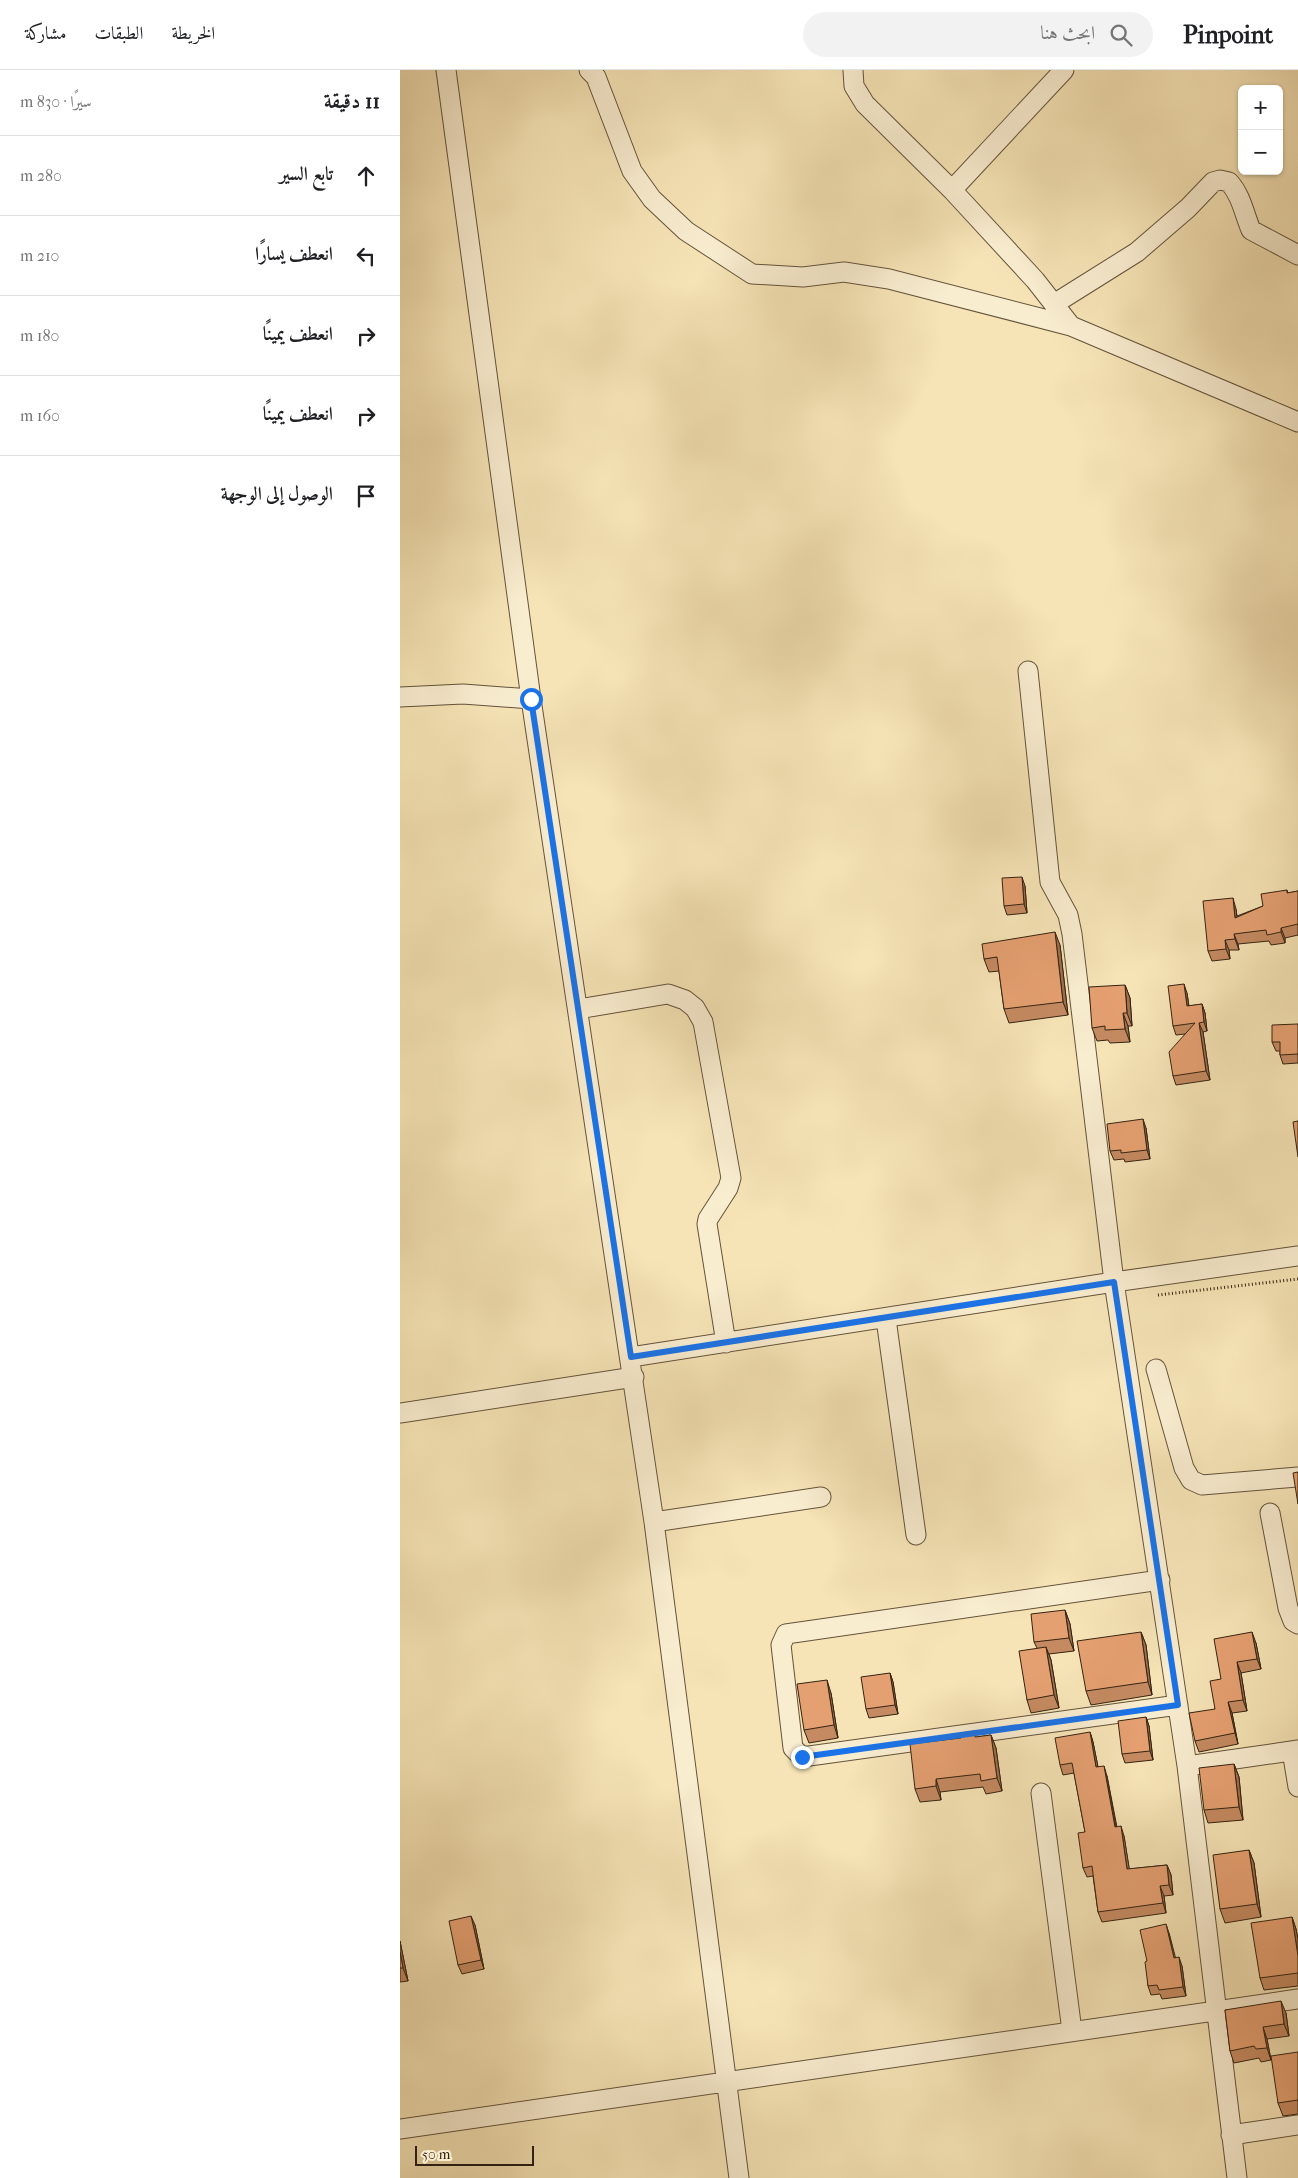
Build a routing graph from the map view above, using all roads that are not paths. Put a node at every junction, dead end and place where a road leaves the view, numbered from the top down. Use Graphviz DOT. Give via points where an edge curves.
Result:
graph roads {
  1 [pos="446,70"];
  2 [pos="589,70"];
  3 [pos="853,70"];
  4 [pos="1064,70"];
  5 [pos="952,190"];
  6 [pos="1298,255"];
  7 [pos="1054,304"];
  8 [pos="1071,326"];
  9 [pos="1298,422"];
  10 [pos="1028,671"];
  11 [pos="400,697"];
  12 [pos="531,699"];
  13 [pos="578,1009"];
  14 [pos="1298,1256"];
  15 [pos="1114,1282"];
  16 [pos="886,1319"];
  17 [pos="726,1343"];
  18 [pos="631,1357"];
  19 [pos="1156,1369"];
  20 [pos="634,1377"];
  21 [pos="400,1413"];
  22 [pos="1298,1477"];
  23 [pos="821,1497"];
  24 [pos="1270,1513"];
  25 [pos="654,1522"];
  26 [pos="916,1535"];
  27 [pos="1160,1580"];
  28 [pos="1298,1624"];
  29 [pos="1178,1705"];
  30 [pos="1295,1750"];
  31 [pos="1187,1766"];
  32 [pos="1298,1787"];
  33 [pos="1042,1792"];
  34 [pos="1298,1999"];
  35 [pos="1218,2010"];
  36 [pos="1072,2032"];
  37 [pos="726,2082"];
  38 [pos="1298,2125"];
  39 [pos="400,2129"];
  40 [pos="1231,2135"];
  41 [pos="739,2178"];
  42 [pos="1237,2178"];
  1 -- 12 [label="street"];
  2 -- 8 [label="street" via="596,77 632,171 652,199 686,231 752,274 782,277 844,272 889,279"];
  3 -- 5 [label="street" via="854,86 864,104"];
  4 -- 5 [label="street"];
  5 -- 7 [label="street" via="1036,280"];
  6 -- 7 [label="street" via="1251,230 1232,185 1220,180 1213,182 1137,252"];
  7 -- 8 [label="street"];
  8 -- 9 [label="street"];
  10 -- 15 [label="street" via="1050,882 1068,915 1072,934"];
  11 -- 12 [label="street" via="463,694"];
  12 -- 13 [label="street"];
  13 -- 17 [label="street" via="668,994 695,1008 703,1022 731,1178 707,1224"];
  13 -- 18 [label="street"];
  14 -- 15 [label="street"];
  15 -- 16 [label="street"];
  15 -- 27 [label="street"];
  16 -- 17 [label="street"];
  16 -- 26 [label="street"];
  17 -- 18 [label="street"];
  18 -- 20 [label="street"];
  19 -- 22 [label="street" via="1184,1468 1191,1480 1202,1484"];
  20 -- 21 [label="street"];
  20 -- 25 [label="street"];
  23 -- 25 [label="street"];
  24 -- 28 [label="street" via="1288,1608 1293,1622"];
  25 -- 37 [label="street"];
  27 -- 29 [label="street"];
  27 -- 29 [label="street" via="786,1634 781,1645 793,1748 802,1757"];
  29 -- 31 [label="street"];
  30 -- 31 [label="street"];
  30 -- 32 [label="street"];
  31 -- 35 [label="street"];
  33 -- 36 [label="street"];
  34 -- 35 [label="street"];
  35 -- 36 [label="street"];
  35 -- 40 [label="street"];
  36 -- 37 [label="street"];
  37 -- 39 [label="street"];
  37 -- 41 [label="street"];
  38 -- 40 [label="street"];
  40 -- 42 [label="street"];
}
